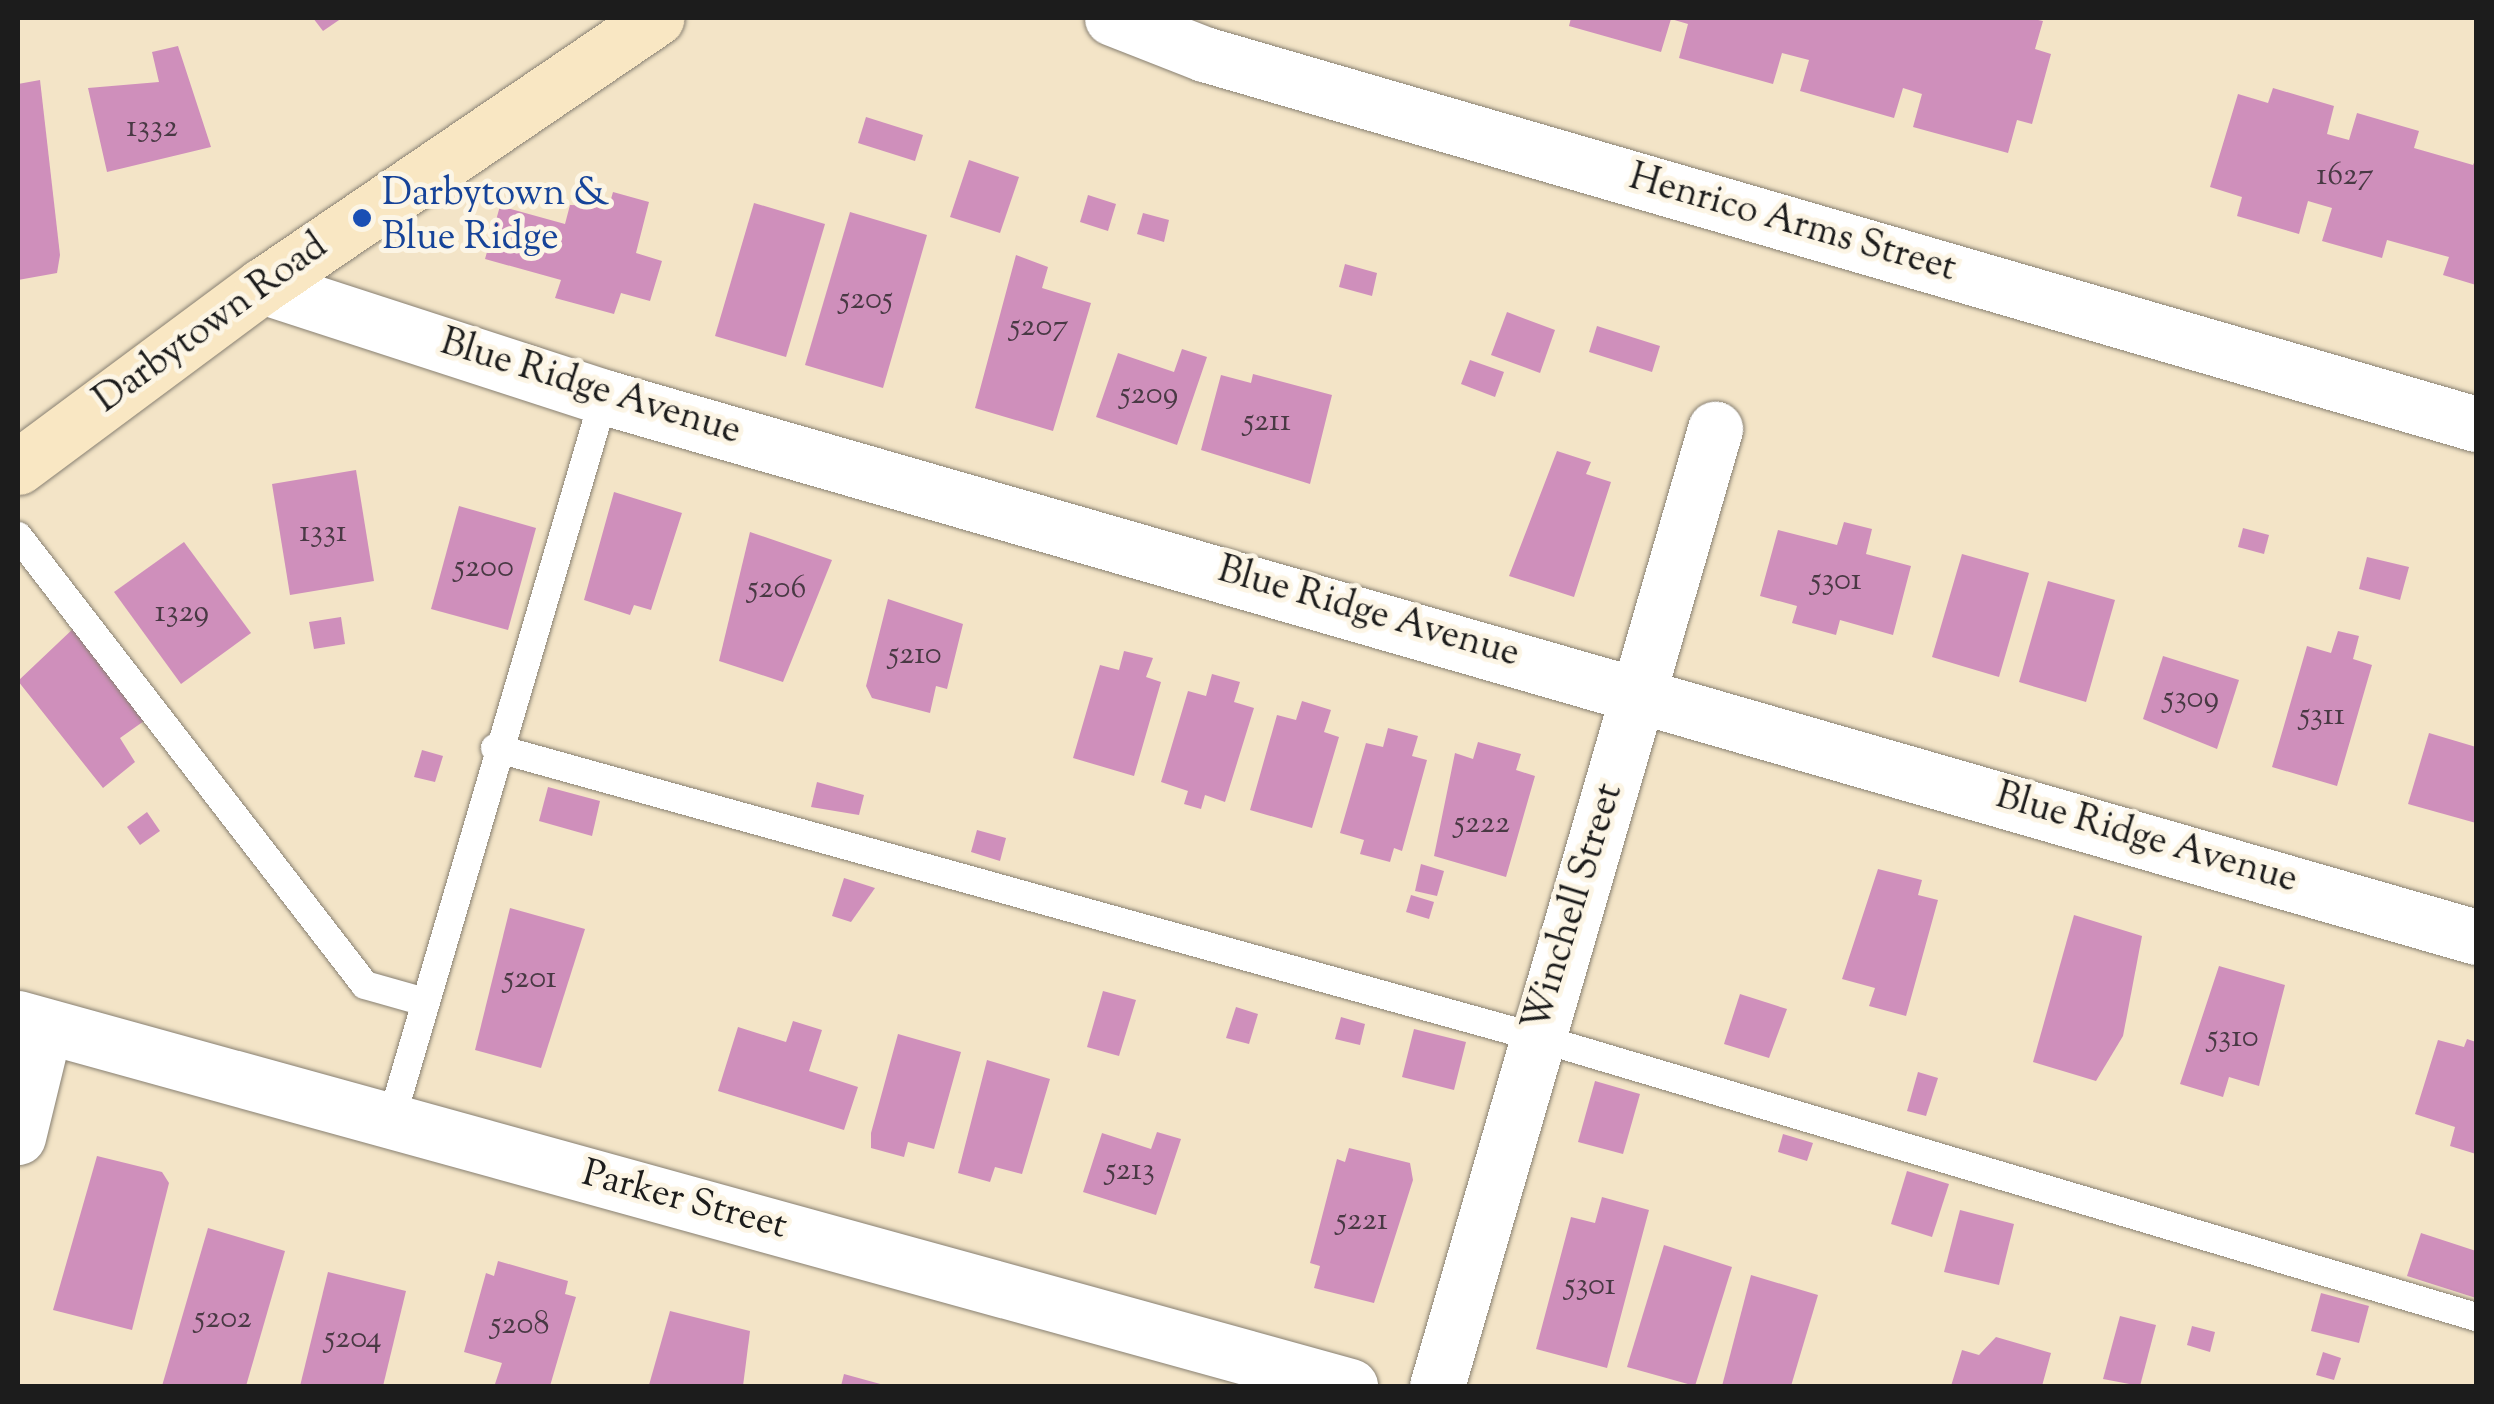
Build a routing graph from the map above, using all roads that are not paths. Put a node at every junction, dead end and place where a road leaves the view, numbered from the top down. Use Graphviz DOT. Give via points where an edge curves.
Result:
graph roads {
  1 [pos="657,18"];
  2 [pos="1112,18"];
  3 [pos="262,286"];
  4 [pos="604,397"];
  5 [pos="2476,424"];
  6 [pos="1715,429"];
  7 [pos="18,467"];
  8 [pos="18,536"];
  9 [pos="1642,692"];
  10 [pos="495,748"];
  11 [pos="2476,937"];
  12 [pos="425,1002"];
  13 [pos="31,1022"];
  14 [pos="1535,1037"];
  15 [pos="391,1121"];
  16 [pos="18,1137"];
  17 [pos="2476,1317"];
  18 [pos="1350,1386"];
  19 [pos="1437,1386"];
  1 -- 3 [label="main road, Darbytown Road"];
  2 -- 5 [label="street, Henrico Arms Street" via="1204,54"];
  3 -- 4 [label="street, Blue Ridge Avenue"];
  3 -- 7 [label="main road, Darbytown Road"];
  4 -- 9 [label="street, Blue Ridge Avenue"];
  4 -- 10 [label="lane"];
  6 -- 9 [label="street, Winchell Street"];
  8 -- 12 [label="lane" via="365,984"];
  9 -- 11 [label="street, Blue Ridge Avenue"];
  9 -- 14 [label="street, Winchell Street"];
  10 -- 12 [label="lane"];
  10 -- 14 [label="lane"];
  12 -- 15 [label="lane"];
  13 -- 15 [label="street, Parker Street"];
  13 -- 16 [label="street"];
  14 -- 17 [label="lane"];
  14 -- 19 [label="street, Winchell Street"];
  15 -- 18 [label="street, Parker Street"];
}
